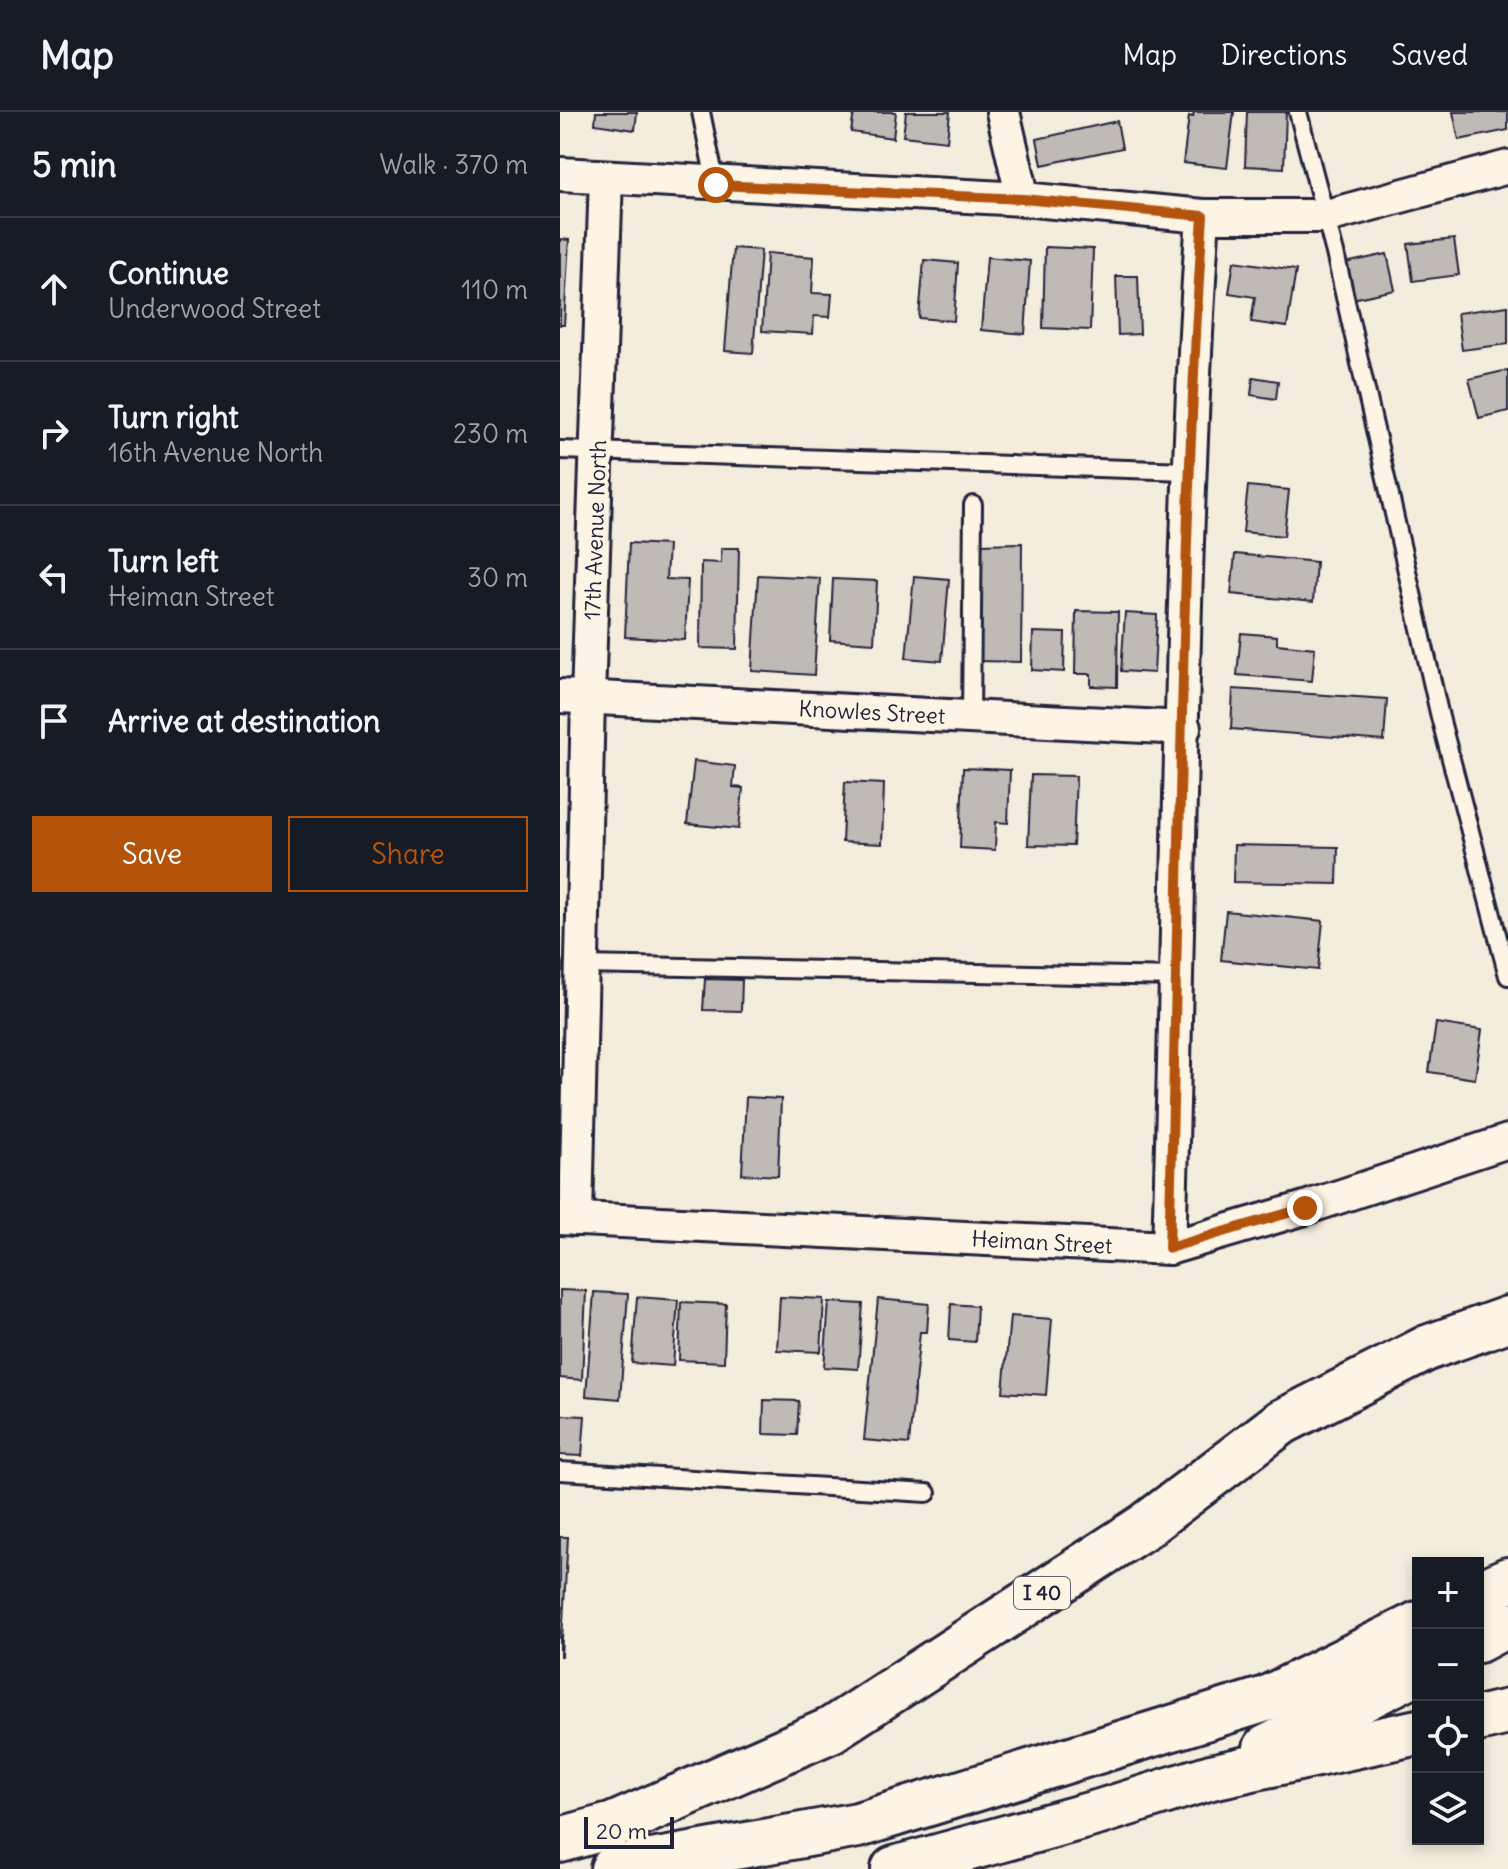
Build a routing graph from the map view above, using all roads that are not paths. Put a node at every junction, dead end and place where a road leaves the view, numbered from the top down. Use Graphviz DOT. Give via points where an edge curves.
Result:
graph roads {
  1 [pos="701,112"];
  2 [pos="1003,112"];
  3 [pos="1298,112"];
  4 [pos="1508,167"];
  5 [pos="560,174"];
  6 [pos="606,177"];
  7 [pos="716,185"];
  8 [pos="1023,199"];
  9 [pos="1203,216"];
  10 [pos="1327,216"];
  11 [pos="560,450"];
  12 [pos="598,452"];
  13 [pos="1188,471"];
  14 [pos="973,505"];
  15 [pos="574,697"];
  16 [pos="971,717"];
  17 [pos="1184,728"];
  18 [pos="582,965"];
  19 [pos="1508,976"];
  20 [pos="1177,977"];
  21 [pos="1508,1141"];
  22 [pos="568,1218"];
  23 [pos="1169,1248"];
  24 [pos="1508,1319"];
  25 [pos="560,1471"];
  26 [pos="927,1493"];
  27 [pos="1508,1580"];
  28 [pos="1484,1591"];
  29 [pos="1508,1624"];
  30 [pos="1412,1627"];
  31 [pos="1484,1637"];
  32 [pos="1412,1674"];
  33 [pos="1508,1712"];
  34 [pos="1484,1718"];
  35 [pos="1412,1733"];
  36 [pos="1211,1777"];
  37 [pos="560,1840"];
  38 [pos="613,1869"];
  39 [pos="894,1869"];
  1 -- 7 [label="lane"];
  2 -- 8 [label="street"];
  3 -- 10 [label="lane"];
  4 -- 10 [label="street"];
  5 -- 6 [label="street"];
  6 -- 7 [label="street"];
  6 -- 12 [label="street, 17th Avenue North"];
  7 -- 8 [label="street"];
  8 -- 9 [label="street"];
  9 -- 10 [label="street"];
  9 -- 13 [label="street"];
  10 -- 19 [label="lane" via="1440,717"];
  11 -- 12 [label="lane"];
  12 -- 13 [label="lane"];
  12 -- 15 [label="street, 17th Avenue North"];
  13 -- 17 [label="street"];
  14 -- 16 [label="lane"];
  15 -- 16 [label="street, Knowles Street"];
  15 -- 18 [label="street, 17th Avenue North"];
  16 -- 17 [label="street, Knowles Street"];
  17 -- 20 [label="street"];
  18 -- 20 [label="lane"];
  18 -- 22 [label="street, 17th Avenue North"];
  20 -- 23 [label="street"];
  21 -- 23 [label="street, Heiman Street"];
  22 -- 23 [label="street, Heiman Street"];
  24 -- 37 [label="highway, I 40" via="1427,1348 1282,1422 1145,1526 831,1730 614,1825"];
  25 -- 26 [label="lane"];
  27 -- 28 [label="highway"];
  29 -- 31 [label="highway"];
  30 -- 38 [label="highway" via="1266,1699 858,1825"];
  32 -- 36 [label="highway"];
  33 -- 34 [label="highway"];
  35 -- 36 [label="highway"];
  36 -- 39 [label="highway"];
}
